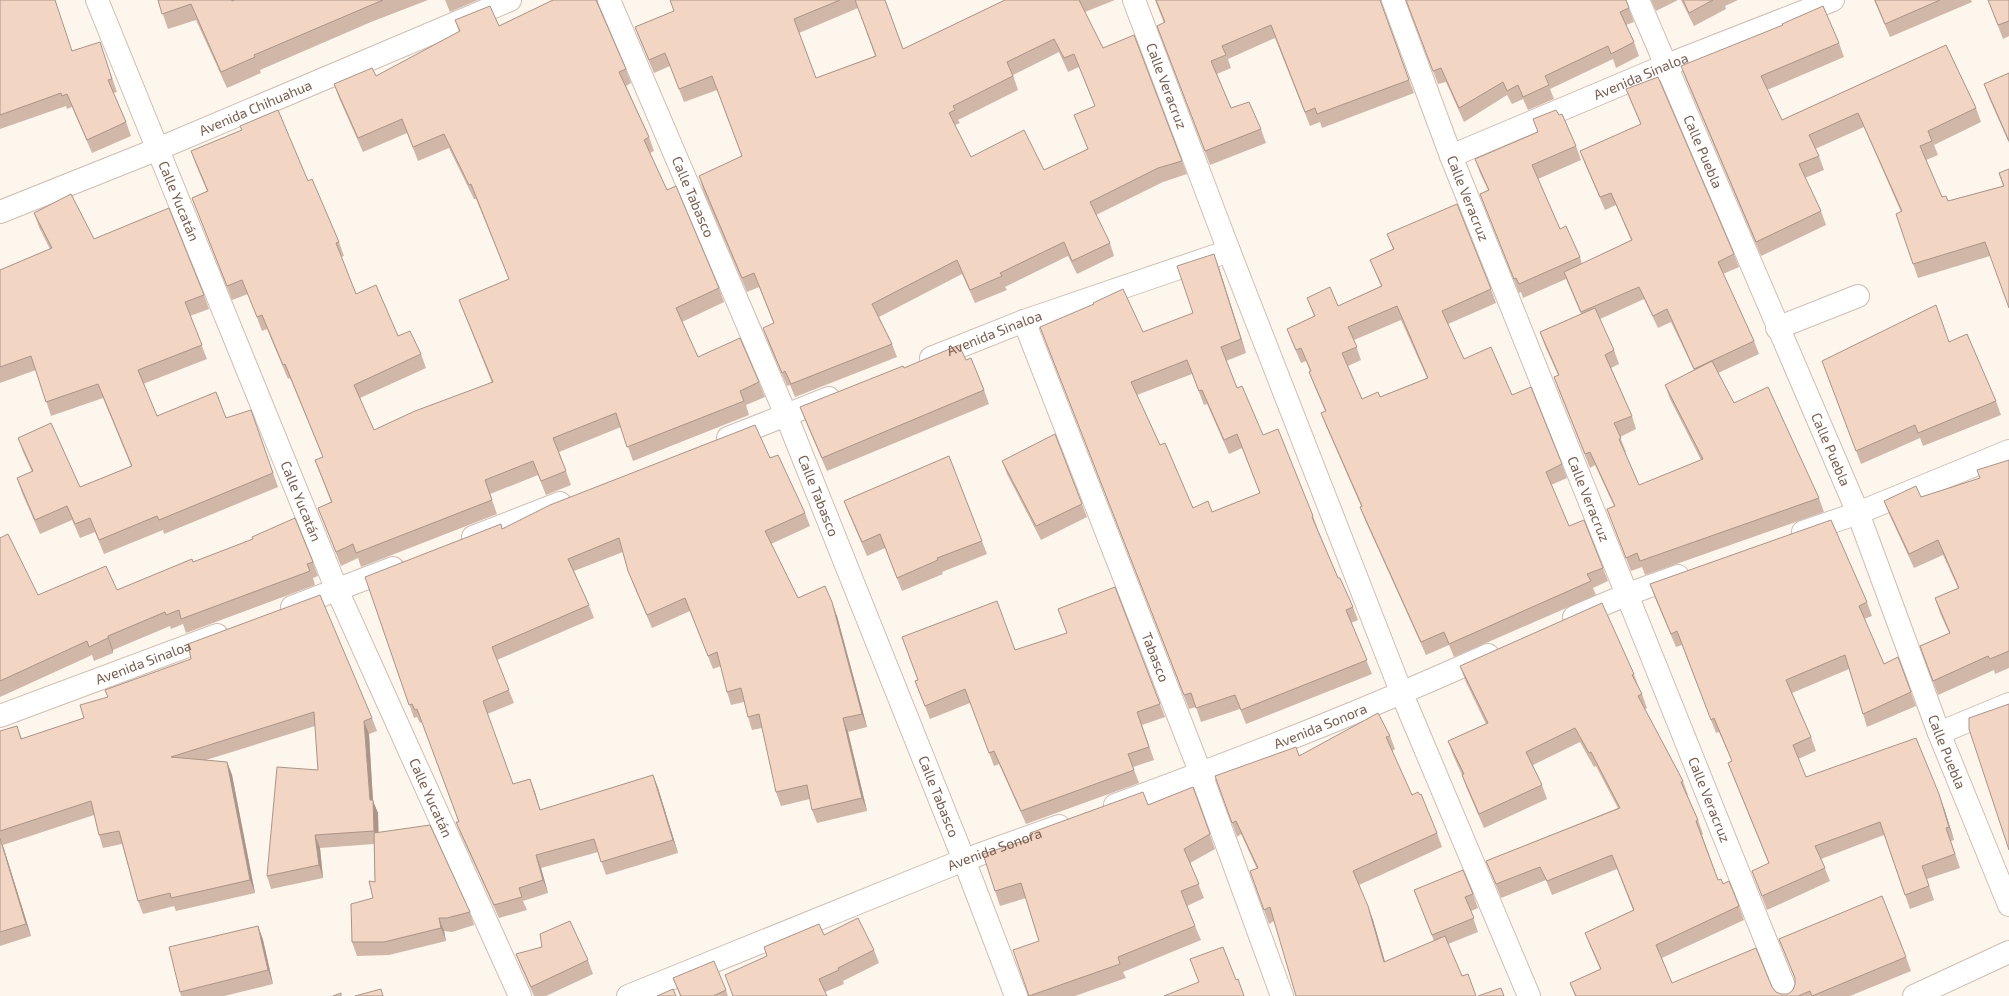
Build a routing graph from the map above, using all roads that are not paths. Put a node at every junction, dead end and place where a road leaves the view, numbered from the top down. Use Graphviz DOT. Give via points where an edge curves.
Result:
graph roads {
  1 [pos="97,0"];
  2 [pos="510,0"];
  3 [pos="609,0"];
  4 [pos="1134,0"];
  5 [pos="1393,0"];
  6 [pos="1638,0"];
  7 [pos="1833,0"];
  8 [pos="1667,65"];
  9 [pos="158,149"];
  10 [pos="1450,156"];
  11 [pos="0,212"];
  12 [pos="1229,251"];
  13 [pos="1858,296"];
  14 [pos="1024,321"];
  15 [pos="1778,328"];
  16 [pos="912,365"];
  17 [pos="845,392"];
  18 [pos="786,415"];
  19 [pos="712,444"];
  20 [pos="2009,451"];
  21 [pos="580,495"];
  22 [pos="1858,513"];
  23 [pos="1784,539"];
  24 [pos="454,544"];
  25 [pos="410,561"];
  26 [pos="1694,570"];
  27 [pos="337,590"];
  28 [pos="1628,594"];
  29 [pos="277,612"];
  30 [pos="1555,626"];
  31 [pos="232,629"];
  32 [pos="1504,648"];
  33 [pos="1402,694"];
  34 [pos="2009,704"];
  35 [pos="0,716"];
  36 [pos="1939,733"];
  37 [pos="1201,774"];
  38 [pos="1097,812"];
  39 [pos="1075,820"];
  40 [pos="964,860"];
  41 [pos="2009,905"];
  42 [pos="2009,952"];
  43 [pos="520,996"];
  44 [pos="628,996"];
  45 [pos="1016,996"];
  46 [pos="1282,996"];
  47 [pos="1529,996"];
  48 [pos="1788,996"];
  49 [pos="1914,996"];
  1 -- 9 [label="street, Calle Yucatán"];
  2 -- 9 [label="street, Avenida Chihuahua"];
  3 -- 18 [label="street, Calle Tabasco"];
  4 -- 12 [label="street, Calle Veracruz"];
  5 -- 10 [label="street, Calle Veracruz"];
  6 -- 8 [label="street, Calle Puebla"];
  7 -- 8 [label="street, Avenida Sinaloa"];
  8 -- 10 [label="street, Avenida Sinaloa"];
  8 -- 15 [label="street, Calle Puebla"];
  9 -- 11 [label="street, Avenida Chihuahua"];
  9 -- 27 [label="street, Calle Yucatán"];
  10 -- 28 [label="street, Calle Veracruz"];
  12 -- 14 [label="street, Avenida Sinaloa"];
  12 -- 33 [label="street, Calle Veracruz"];
  13 -- 15 [label="street"];
  14 -- 16 [label="street, Avenida Sinaloa"];
  14 -- 37 [label="street, Tabasco"];
  15 -- 22 [label="street, Calle Puebla"];
  17 -- 18 [label="street"];
  18 -- 19 [label="street"];
  18 -- 40 [label="street, Calle Tabasco"];
  20 -- 22 [label="street"];
  21 -- 24 [label="street"];
  22 -- 23 [label="street"];
  22 -- 36 [label="street, Calle Puebla"];
  25 -- 27 [label="street"];
  26 -- 28 [label="street"];
  27 -- 29 [label="street"];
  27 -- 43 [label="street, Calle Yucatán"];
  28 -- 30 [label="street"];
  28 -- 48 [label="street, Calle Veracruz"];
  31 -- 35 [label="street, Avenida Sinaloa"];
  32 -- 33 [label="street, Avenida Sonora"];
  33 -- 37 [label="street, Avenida Sonora"];
  33 -- 47 [label="street, Calle Veracruz"];
  34 -- 36 [label="street"];
  36 -- 41 [label="street, Calle Puebla"];
  37 -- 38 [label="street, Avenida Sonora"];
  37 -- 46 [label="street, Tabasco"];
  39 -- 40 [label="street, Avenida Sonora"];
  40 -- 44 [label="street, Avenida Sonora"];
  40 -- 45 [label="street, Calle Tabasco"];
  42 -- 49 [label="street"];
}
